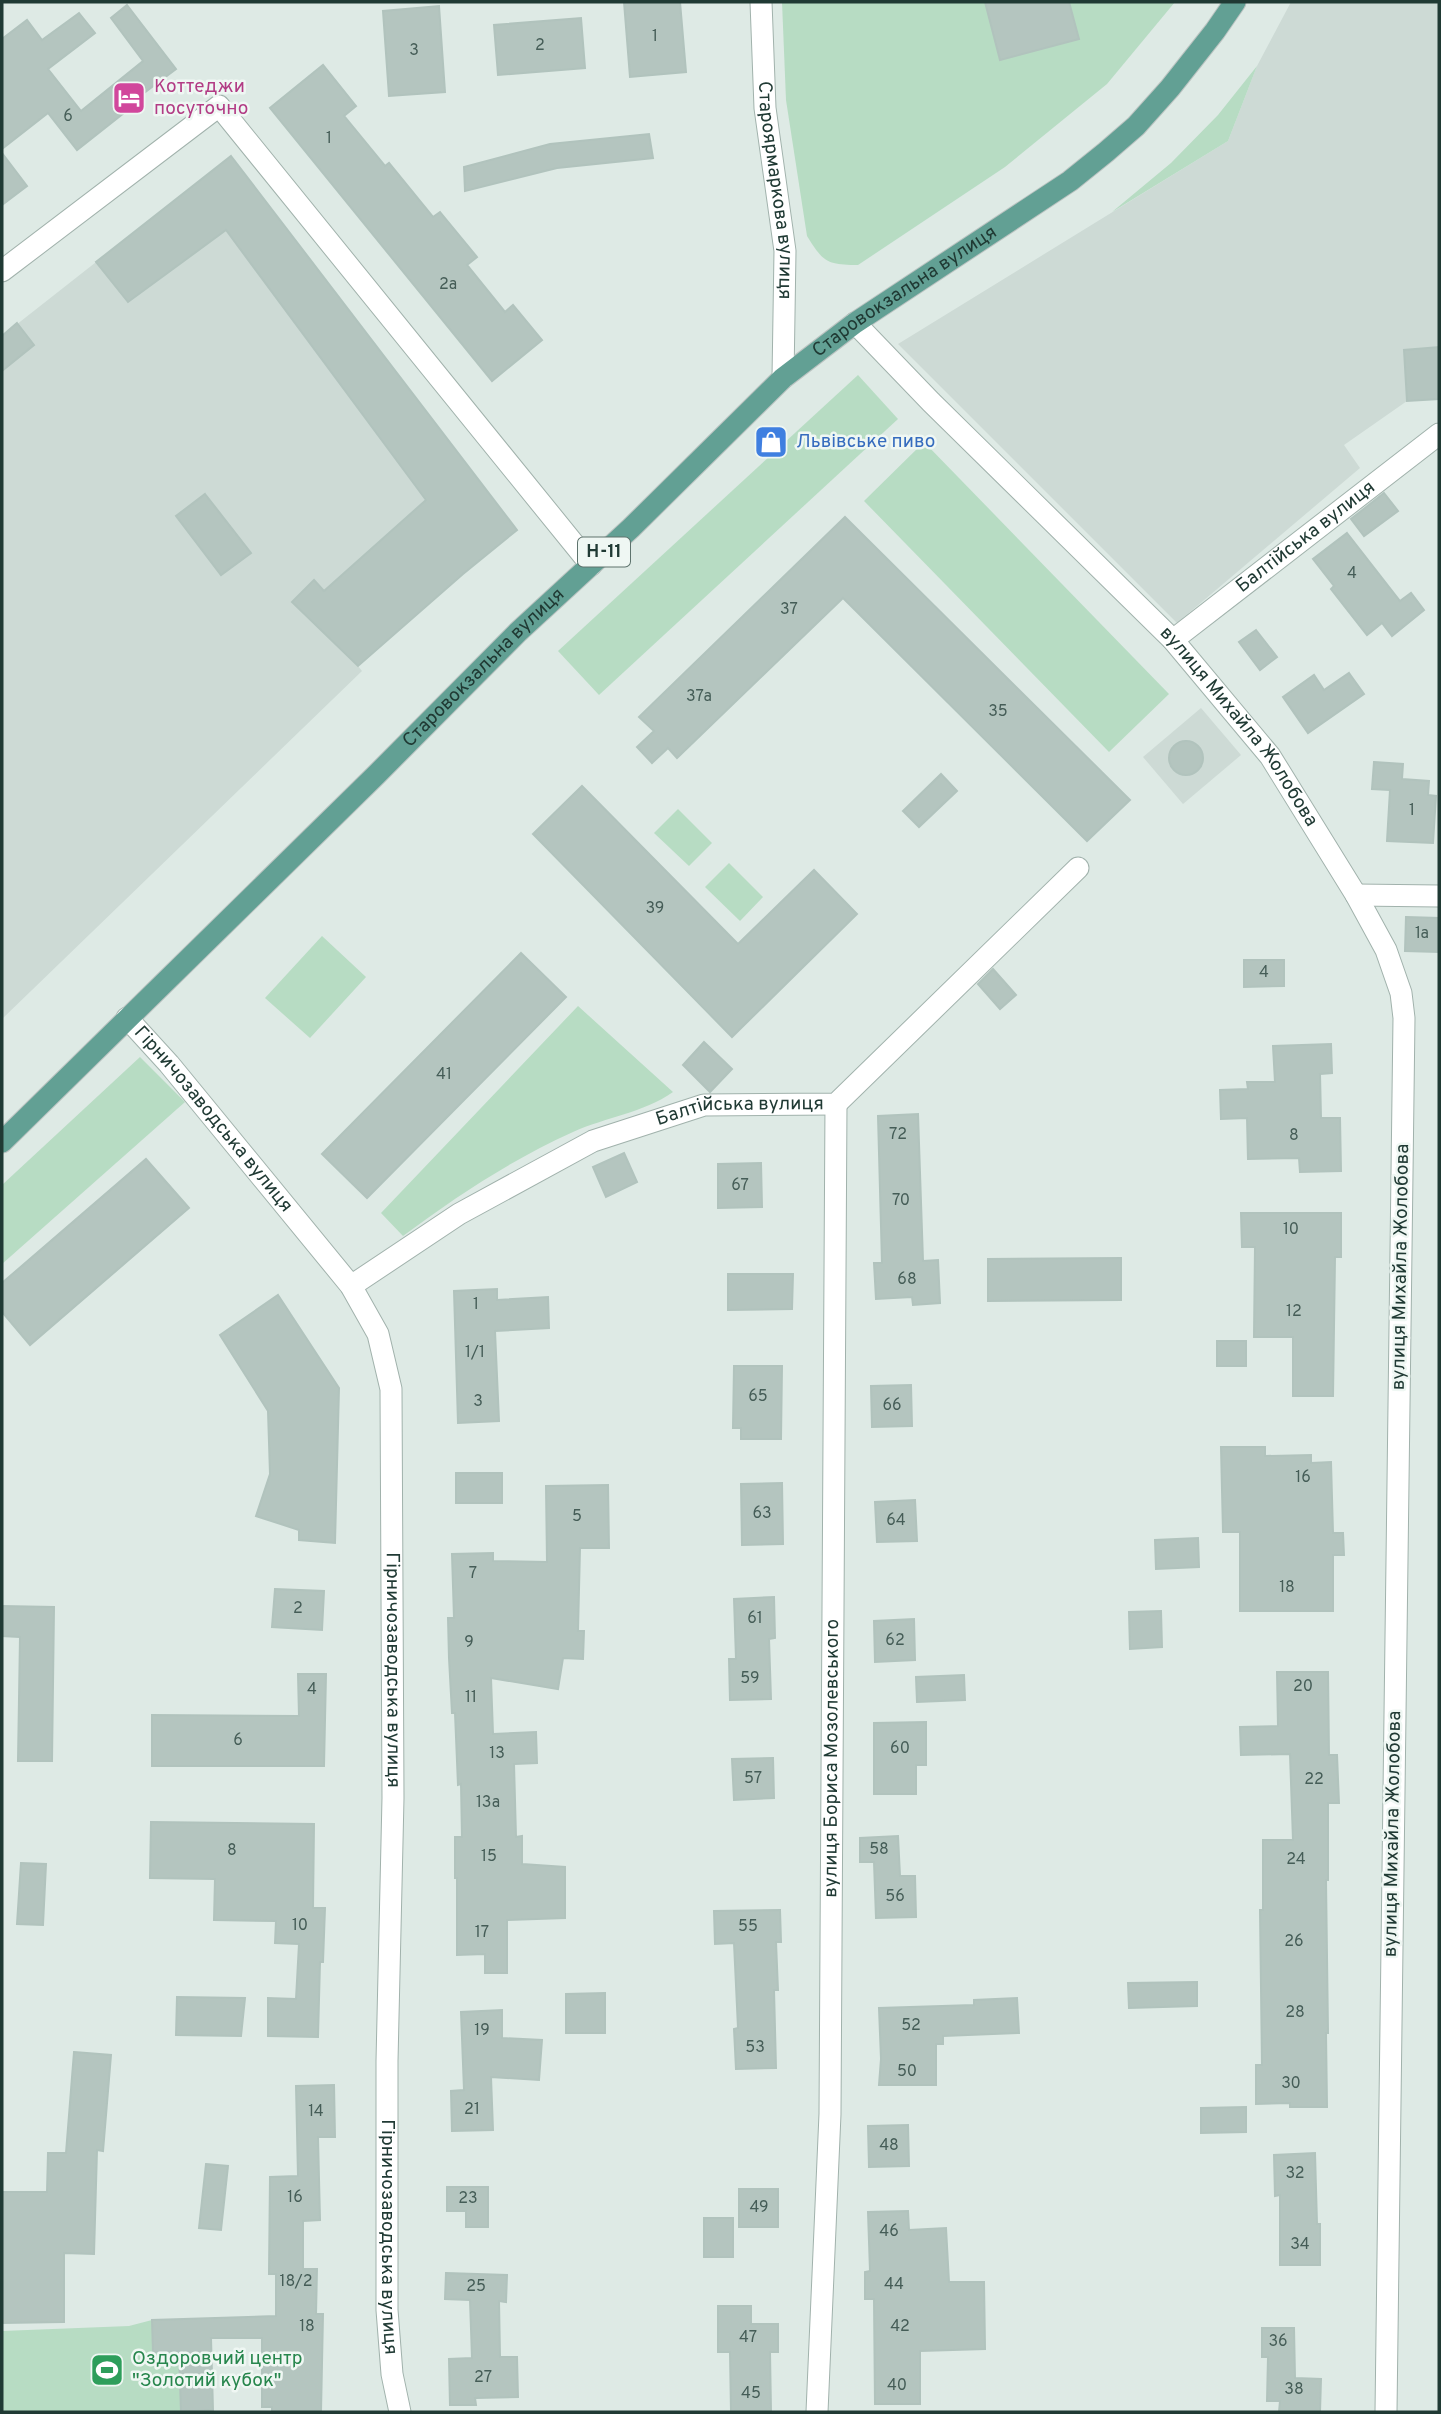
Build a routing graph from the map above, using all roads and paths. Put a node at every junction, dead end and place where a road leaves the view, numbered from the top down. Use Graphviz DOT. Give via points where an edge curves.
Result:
graph roads {
  1 [pos="761,2"];
  2 [pos="1234,2"];
  3 [pos="2,271"];
  4 [pos="855,323"];
  5 [pos="783,378"];
  6 [pos="1439,434"];
  7 [pos="591,565"];
  8 [pos="1173,640"];
  9 [pos="1078,868"];
  10 [pos="1356,895"];
  11 [pos="1439,896"];
  12 [pos="127,1017"];
  13 [pos="836,1104"];
  14 [pos="2,1142"];
  15 [pos="351,1286"];
  16 [pos="400,2412"];
  17 [pos="817,2412"];
  18 [pos="1386,2412"];
  1 -- 5 [label="street, Староярмаркова вулиця" via="765,108 785,251"];
  2 -- 4 [label="main road, Старовокзальна вулиця / Н-11" via="1170,88 1106,152 1070,181"];
  3 -- 7 [label="street" via="219,106"];
  4 -- 5 [label="main road, Старовокзальна вулиця / Н-11"];
  4 -- 8 [label="street, вулиця Михайла Жолобова"];
  5 -- 7 [label="main road, Старовокзальна вулиця / Н-11"];
  6 -- 8 [label="street, Балтійська вулиця"];
  7 -- 12 [label="main road, Старовокзальна вулиця / Н-11"];
  8 -- 10 [label="street, вулиця Михайла Жолобова" via="1270,756"];
  9 -- 13 [label="street, Балтійська вулиця"];
  10 -- 11 [label="street"];
  10 -- 18 [label="street, вулиця Михайла Жолобова" via="1394,969 1404,1018"];
  12 -- 14 [label="main road, Старовокзальна вулиця / Н-11"];
  12 -- 15 [label="street, Гірничозаводська вулиця"];
  13 -- 15 [label="street, Балтійська вулиця" via="704,1105 593,1141 459,1214"];
  13 -- 17 [label="street, вулиця Бориса Мозолевського" via="830,2113"];
  15 -- 16 [label="street, Гірничозаводська вулиця" via="378,1334 391,1389 393,1798 387,2310"];
}
